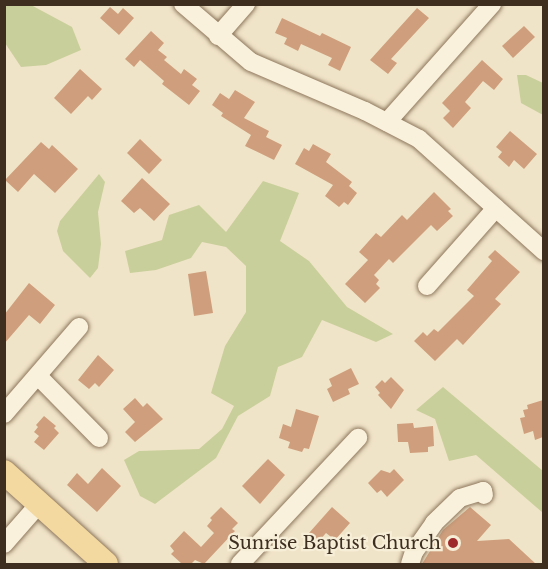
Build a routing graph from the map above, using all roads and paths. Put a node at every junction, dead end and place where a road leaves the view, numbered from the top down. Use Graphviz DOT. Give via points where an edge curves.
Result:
graph roads {
  1 [pos="183,4"];
  2 [pos="246,4"];
  3 [pos="492,4"];
  4 [pos="218,36"];
  5 [pos="387,122"];
  6 [pos="496,208"];
  7 [pos="541,245"];
  8 [pos="427,286"];
  9 [pos="79,327"];
  10 [pos="38,376"];
  11 [pos="4,414"];
  12 [pos="99,438"];
  13 [pos="358,438"];
  14 [pos="4,472"];
  15 [pos="484,495"];
  16 [pos="39,504"];
  17 [pos="4,544"];
  18 [pos="106,564"];
  19 [pos="240,564"];
  20 [pos="410,564"];
  1 -- 4 [label="street"];
  2 -- 4 [label="street"];
  3 -- 5 [label="street"];
  4 -- 5 [label="street" via="260,67"];
  5 -- 6 [label="street" via="419,140"];
  6 -- 7 [label="street"];
  6 -- 8 [label="street"];
  9 -- 10 [label="street"];
  10 -- 11 [label="street"];
  10 -- 12 [label="street"];
  13 -- 19 [label="street"];
  14 -- 16 [label="main road"];
  15 -- 20 [label="street" via="483,491 460,498 434,523"];
  16 -- 17 [label="street"];
  16 -- 18 [label="main road"];
}
